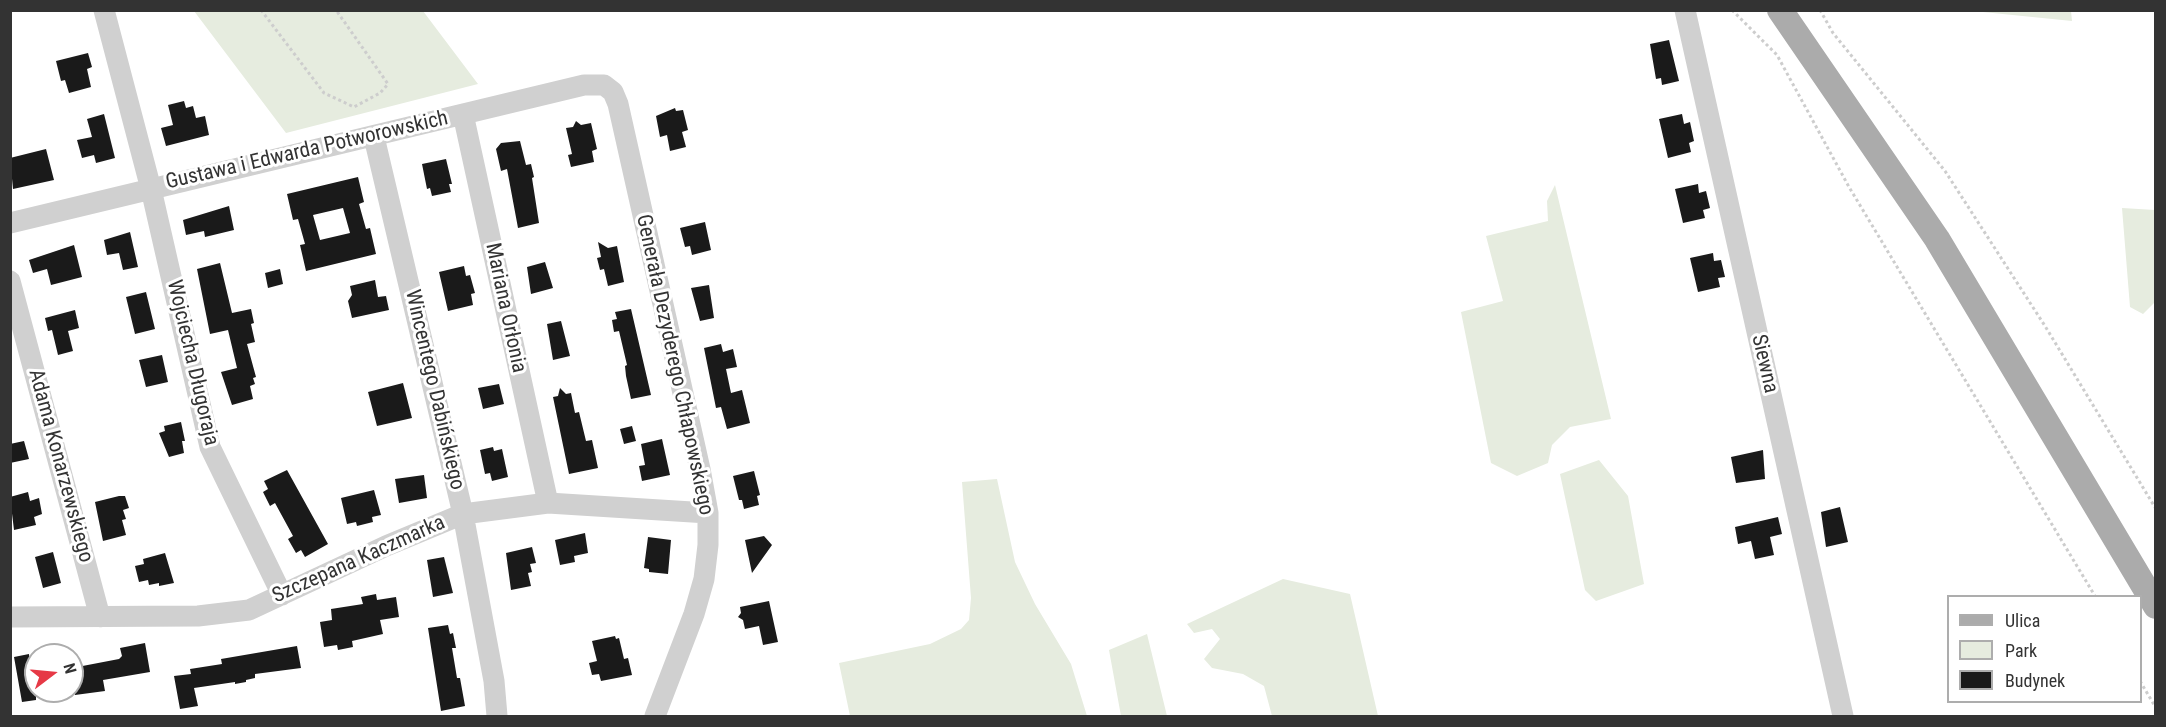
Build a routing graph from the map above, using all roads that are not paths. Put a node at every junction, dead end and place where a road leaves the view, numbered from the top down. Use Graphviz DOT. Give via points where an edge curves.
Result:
graph roads {
  1 [pos="104,10"];
  2 [pos="1685,10"];
  3 [pos="1780,10"];
  4 [pos="604,85"];
  5 [pos="463,114"];
  6 [pos="374,137"];
  7 [pos="152,189"];
  8 [pos="10,223"];
  9 [pos="10,281"];
  10 [pos="548,503"];
  11 [pos="708,513"];
  12 [pos="463,514"];
  13 [pos="282,595"];
  14 [pos="2156,606"];
  15 [pos="10,617"];
  16 [pos="100,617"];
  17 [pos="498,717"];
  18 [pos="655,717"];
  19 [pos="1843,717"];
  1 -- 7 [label="street, Wojciecha Długoraja"];
  2 -- 19 [label="street, Siewna"];
  3 -- 14 [label="main road" via="1937,240"];
  4 -- 5 [label="street, Gustawa i Edwarda Potworowskich" via="584,85"];
  4 -- 11 [label="street, Generała Dezyderego Chłapowskiego" via="613,92 618,104"];
  5 -- 6 [label="street, Gustawa i Edwarda Potworowskich"];
  5 -- 10 [label="street, Mariana Orłonia"];
  6 -- 7 [label="street, Gustawa i Edwarda Potworowskich"];
  6 -- 12 [label="street, Wincentego Dabińskiego"];
  7 -- 8 [label="street, Gustawa i Edwarda Potworowskich"];
  7 -- 13 [label="street, Wojciecha Długoraja" via="210,447"];
  9 -- 16 [label="street, Adama Konarzewskiego"];
  10 -- 11 [label="street, Szczepana Kaczmarka"];
  10 -- 12 [label="street, Szczepana Kaczmarka"];
  11 -- 18 [label="street, Generała Dezyderego Chłapowskiego" via="704,579"];
  12 -- 13 [label="street, Szczepana Kaczmarka"];
  12 -- 17 [label="street, Wincentego Dabińskiego"];
  13 -- 16 [label="street, Szczepana Kaczmarka" via="249,610 198,616"];
  15 -- 16 [label="street, Szczepana Kaczmarka"];
}
